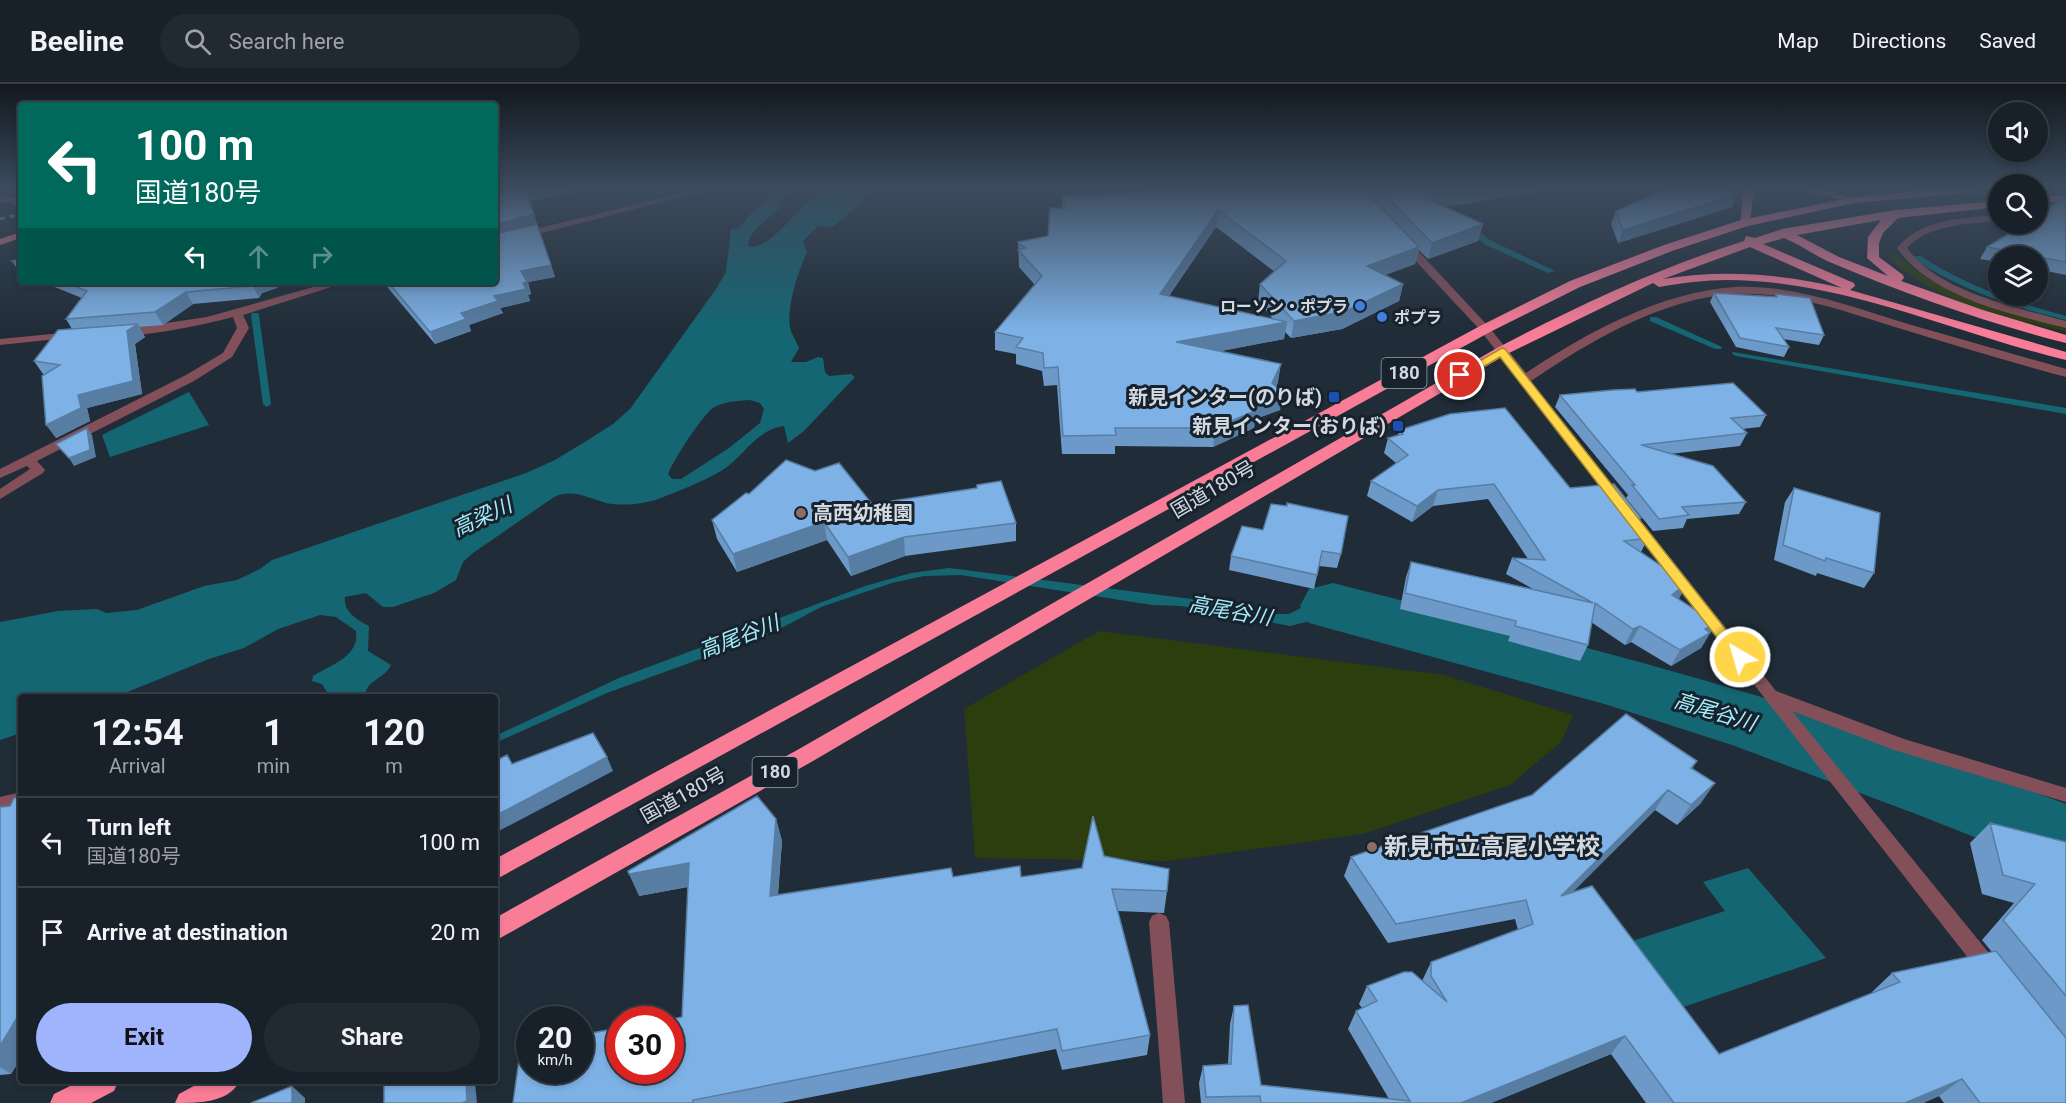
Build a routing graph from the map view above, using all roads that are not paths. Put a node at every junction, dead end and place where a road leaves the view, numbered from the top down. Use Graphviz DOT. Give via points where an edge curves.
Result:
graph roads {
  1 [pos="16,237"];
  2 [pos="517,237"];
  3 [pos="1398,237"];
  4 [pos="1703,237"];
  5 [pos="1749,237"];
  6 [pos="1776,237"];
  7 [pos="1791,237"];
  8 [pos="1874,237"];
  9 [pos="1913,237"];
  10 [pos="498,241"];
  11 [pos="0,242"];
  12 [pos="1751,243"];
  13 [pos="332,285"];
  14 [pos="1632,287"];
  15 [pos="1921,292"];
  16 [pos="1894,304"];
  17 [pos="237,315"];
  18 [pos="2066,325"];
  19 [pos="1485,329"];
  20 [pos="116,332"];
  21 [pos="81,335"];
  22 [pos="2066,339"];
  23 [pos="0,342"];
  24 [pos="1502,351"];
  25 [pos="2066,356"];
  26 [pos="2066,373"];
  27 [pos="1524,380"];
  28 [pos="30,461"];
  29 [pos="0,474"];
  30 [pos="0,495"];
  31 [pos="1769,694"];
  32 [pos="2066,795"];
  33 [pos="18,800"];
  34 [pos="0,804"];
  35 [pos="498,868"];
  36 [pos="1159,922"];
  37 [pos="498,928"];
  38 [pos="1999,981"];
  39 [pos="99,1084"];
  40 [pos="222,1084"];
  41 [pos="63,1103"];
  42 [pos="188,1103"];
  43 [pos="1174,1103"];
  1 -- 11 [label="main road"];
  2 -- 10 [label="street"];
  3 -- 19 [label="street"];
  4 -- 19 [label="highway, 国道180号 / 180" via="1575,284"];
  5 -- 12 [label="highway"];
  6 -- 12 [label="highway, 国道180号 / 180"];
  7 -- 15 [label="highway" via="1833,259"];
  8 -- 15 [label="highway" via="1873,258"];
  9 -- 18 [label="street" via="1902,248 1906,260 1926,275 1970,295"];
  12 -- 14 [label="highway, 国道180号 / 180"];
  12 -- 16 [label="highway"];
  13 -- 17 [label="street"];
  14 -- 16 [label="highway" via="1734,276 1801,284"];
  14 -- 24 [label="highway, 国道180号 / 180"];
  15 -- 22 [label="highway"];
  16 -- 25 [label="highway"];
  17 -- 20 [label="street" via="164,330"];
  17 -- 28 [label="street" via="243,328 228,355"];
  19 -- 24 [label="street"];
  19 -- 35 [label="highway, 国道180号 / 180"];
  21 -- 23 [label="street"];
  24 -- 27 [label="street"];
  24 -- 37 [label="highway, 国道180号 / 180" via="806,755"];
  26 -- 27 [label="street" via="1867,315 1777,292 1747,290 1713,292 1623,323 1554,358"];
  27 -- 31 [label="street"];
  28 -- 29 [label="street"];
  28 -- 30 [label="street" via="38,470"];
  31 -- 32 [label="street" via="1900,745"];
  31 -- 38 [label="street"];
  33 -- 34 [label="street"];
  36 -- 43 [label="street"];
  39 -- 41 [label="highway"];
  40 -- 42 [label="highway"];
}
